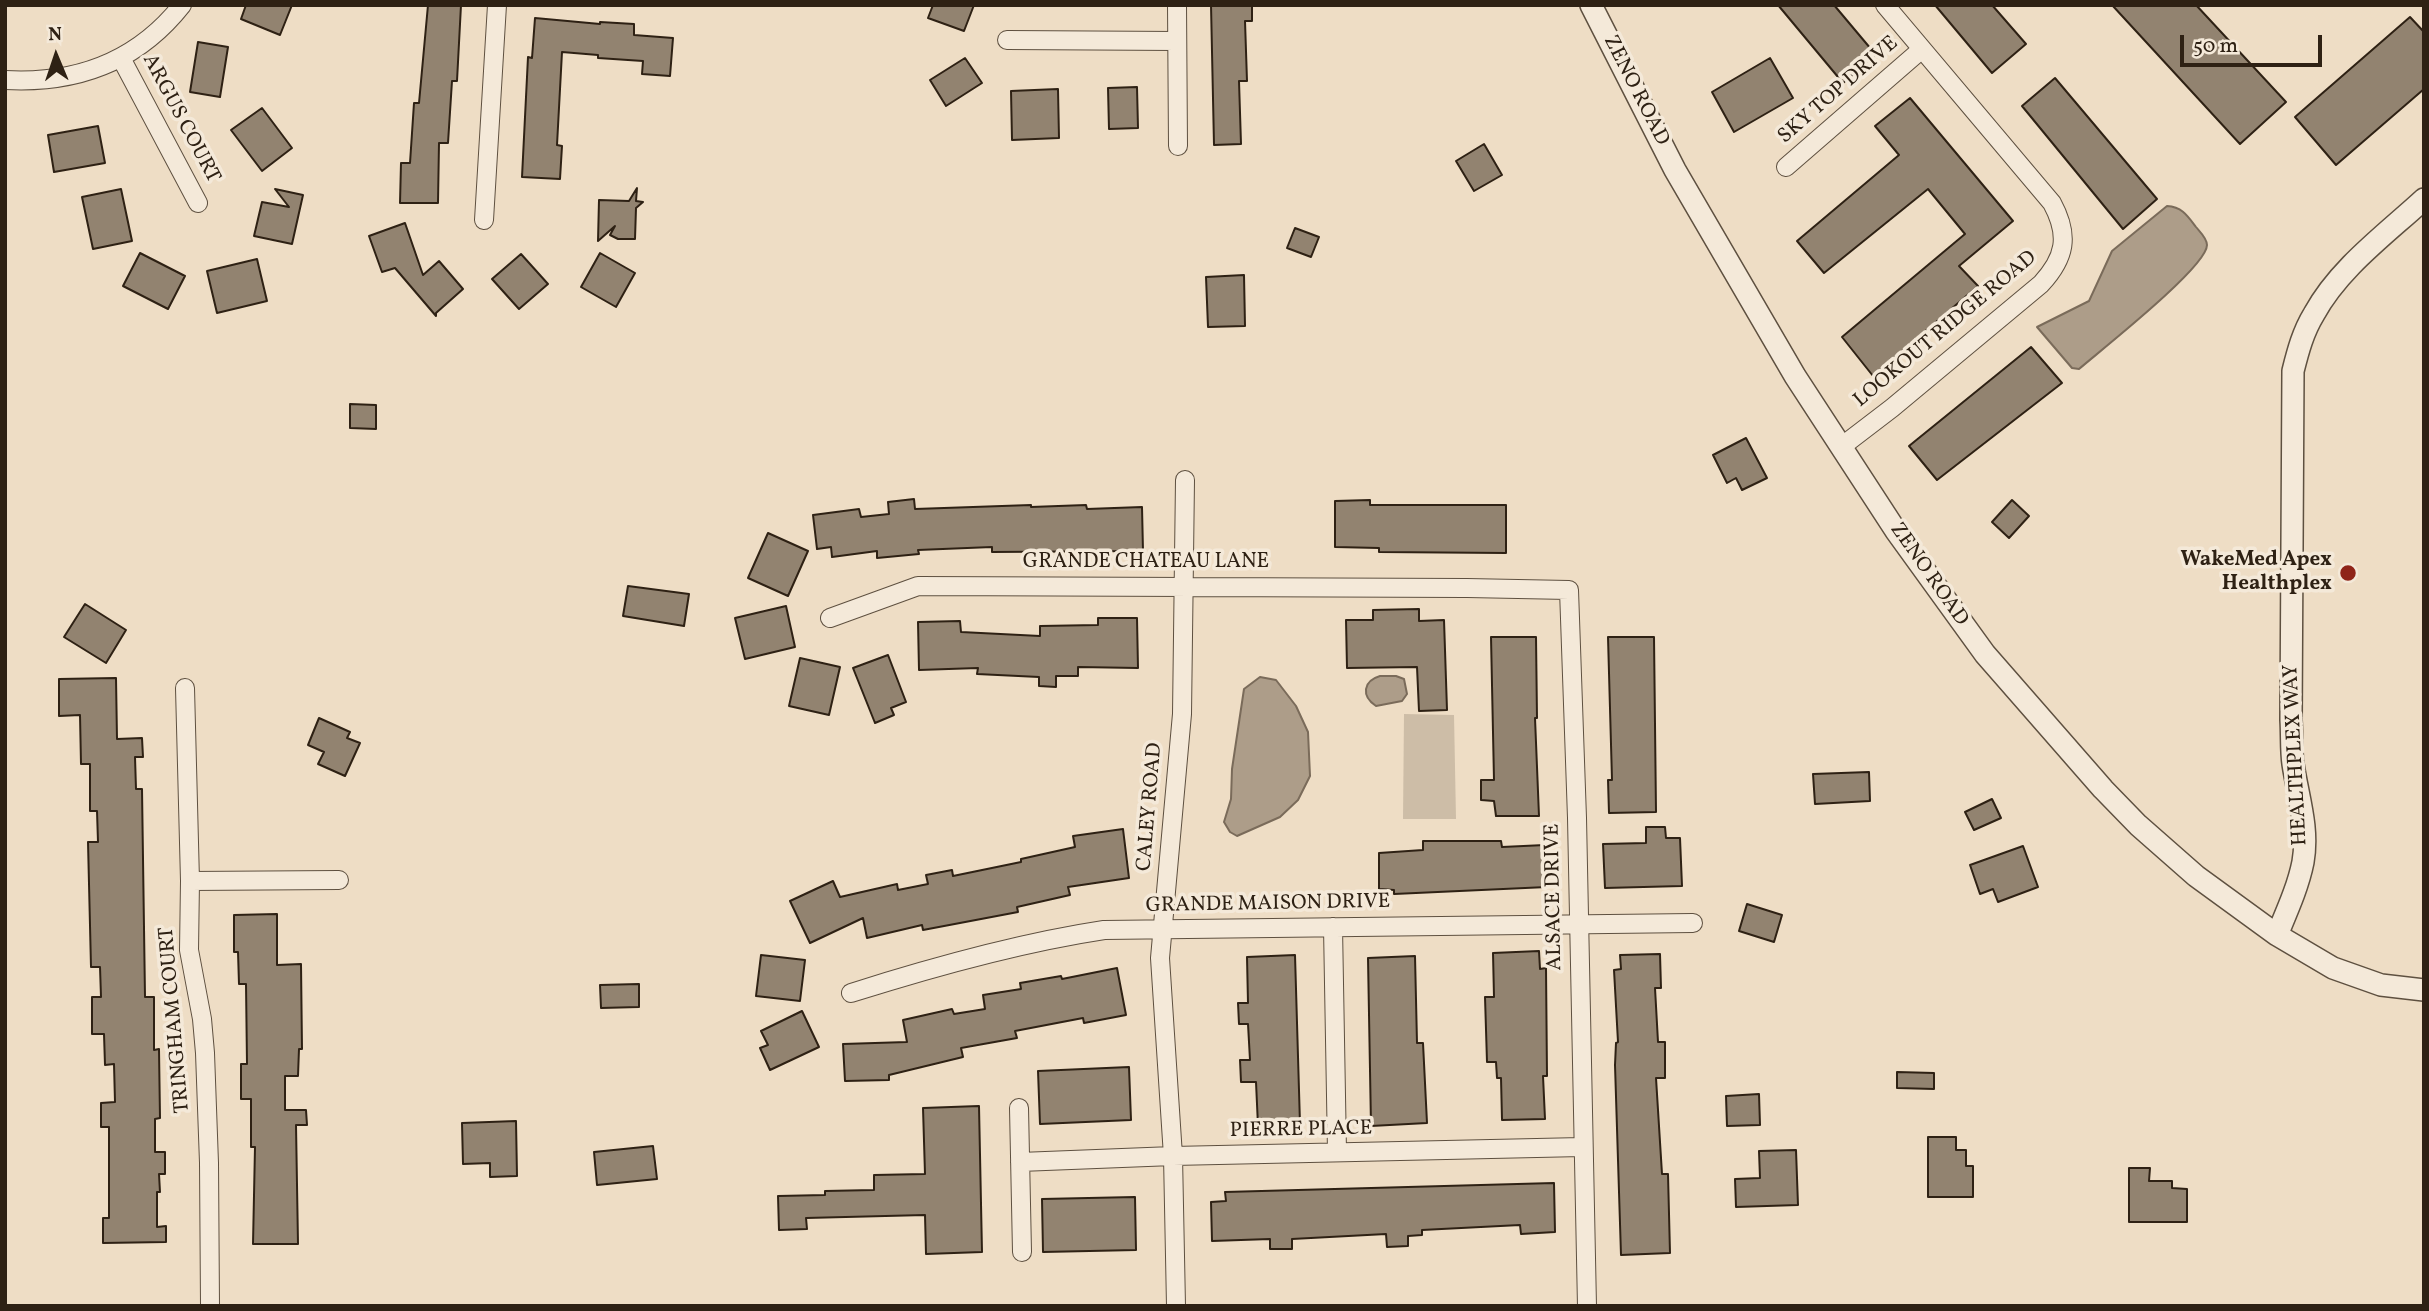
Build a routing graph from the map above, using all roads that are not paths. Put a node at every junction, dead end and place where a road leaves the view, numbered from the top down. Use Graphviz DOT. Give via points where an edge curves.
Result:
graph roads {
  1 [pos="182,5"];
  2 [pos="497,5"];
  3 [pos="1177,5"];
  4 [pos="1591,5"];
  5 [pos="1885,5"];
  6 [pos="1007,40"];
  7 [pos="1177,41"];
  8 [pos="1922,49"];
  9 [pos="121,58"];
  10 [pos="5,80"];
  11 [pos="1178,146"];
  12 [pos="1786,167"];
  13 [pos="2424,199"];
  14 [pos="198,203"];
  15 [pos="484,220"];
  16 [pos="1841,447"];
  17 [pos="1185,480"];
  18 [pos="1184,586"];
  19 [pos="1467,588"];
  20 [pos="830,618"];
  21 [pos="185,688"];
  22 [pos="339,880"];
  23 [pos="190,881"];
  24 [pos="1693,922"];
  25 [pos="1578,924"];
  26 [pos="1333,927"];
  27 [pos="1163,928"];
  28 [pos="2277,935"];
  29 [pos="2424,990"];
  30 [pos="851,993"];
  31 [pos="1019,1108"];
  32 [pos="1582,1147"];
  33 [pos="1337,1152"];
  34 [pos="1173,1156"];
  35 [pos="1020,1162"];
  36 [pos="1022,1252"];
  37 [pos="210,1306"];
  38 [pos="1176,1306"];
  39 [pos="1587,1306"];
  1 -- 9 [label="street" via="152,36"];
  2 -- 15 [label="street"];
  3 -- 7 [label="street"];
  4 -- 16 [label="street, ZENO ROAD" via="1675,170 1794,376"];
  5 -- 8 [label="street, LOOKOUT RIDGE ROAD"];
  6 -- 7 [label="street"];
  7 -- 11 [label="street"];
  8 -- 12 [label="street, SKY TOP DRIVE"];
  8 -- 16 [label="street, LOOKOUT RIDGE ROAD" via="2052,203 2061,225 2062,253 2041,284"];
  9 -- 10 [label="street" via="83,74 31,82"];
  9 -- 14 [label="street, ARGUS COURT"];
  13 -- 28 [label="street, HEALTHPLEX WAY" via="2328,292 2304,332 2293,371 2291,720 2304,840 2295,890"];
  16 -- 28 [label="street, ZENO ROAD" via="1985,654 2103,789 2167,852"];
  17 -- 18 [label="street, CALEY ROAD"];
  18 -- 19 [label="street, GRANDE CHATEAU LANE"];
  18 -- 20 [label="street, GRANDE CHATEAU LANE" via="918,586"];
  18 -- 27 [label="street, CALEY ROAD" via="1182,714"];
  19 -- 25 [label="street, ALSACE DRIVE" via="1569,590"];
  21 -- 23 [label="street, TRINGHAM COURT"];
  22 -- 23 [label="street"];
  23 -- 37 [label="street, TRINGHAM COURT" via="189,950 205,1053"];
  24 -- 25 [label="street, GRANDE MAISON DRIVE"];
  25 -- 26 [label="street, GRANDE MAISON DRIVE"];
  25 -- 32 [label="street, ALSACE DRIVE"];
  26 -- 27 [label="street, GRANDE MAISON DRIVE"];
  26 -- 33 [label="street"];
  27 -- 30 [label="street, GRANDE MAISON DRIVE" via="1074,935 932,967"];
  27 -- 34 [label="street, CALEY ROAD" via="1160,958"];
  28 -- 29 [label="street, ZENO ROAD" via="2355,978"];
  31 -- 35 [label="street"];
  32 -- 33 [label="street, PIERRE PLACE"];
  32 -- 39 [label="street, ALSACE DRIVE"];
  33 -- 34 [label="street, PIERRE PLACE"];
  34 -- 35 [label="street, PIERRE PLACE"];
  34 -- 38 [label="street, CALEY ROAD"];
  35 -- 36 [label="street"];
}
